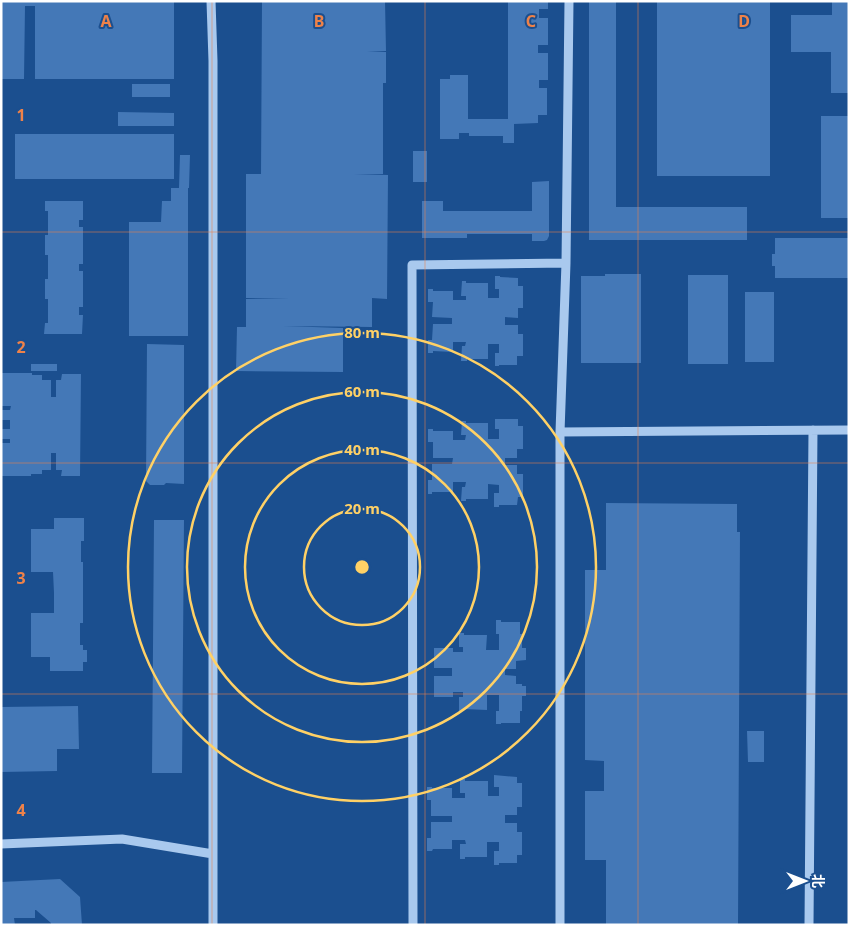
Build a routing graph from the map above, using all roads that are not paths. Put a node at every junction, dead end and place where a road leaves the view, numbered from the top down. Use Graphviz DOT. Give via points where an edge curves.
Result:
graph roads {
  1 [pos="211,1"];
  2 [pos="569,1"];
  3 [pos="566,263"];
  4 [pos="813,430"];
  5 [pos="849,430"];
  6 [pos="560,432"];
  7 [pos="1,844"];
  8 [pos="213,854"];
  9 [pos="214,925"];
  10 [pos="413,925"];
  11 [pos="560,925"];
  12 [pos="809,925"];
  1 -- 8 [label="street"];
  2 -- 3 [label="street"];
  3 -- 6 [label="street"];
  3 -- 10 [label="street" via="412,265"];
  4 -- 5 [label="street"];
  4 -- 6 [label="street"];
  4 -- 12 [label="street"];
  6 -- 11 [label="street"];
  7 -- 8 [label="street" via="122,839"];
  8 -- 9 [label="street"];
}
